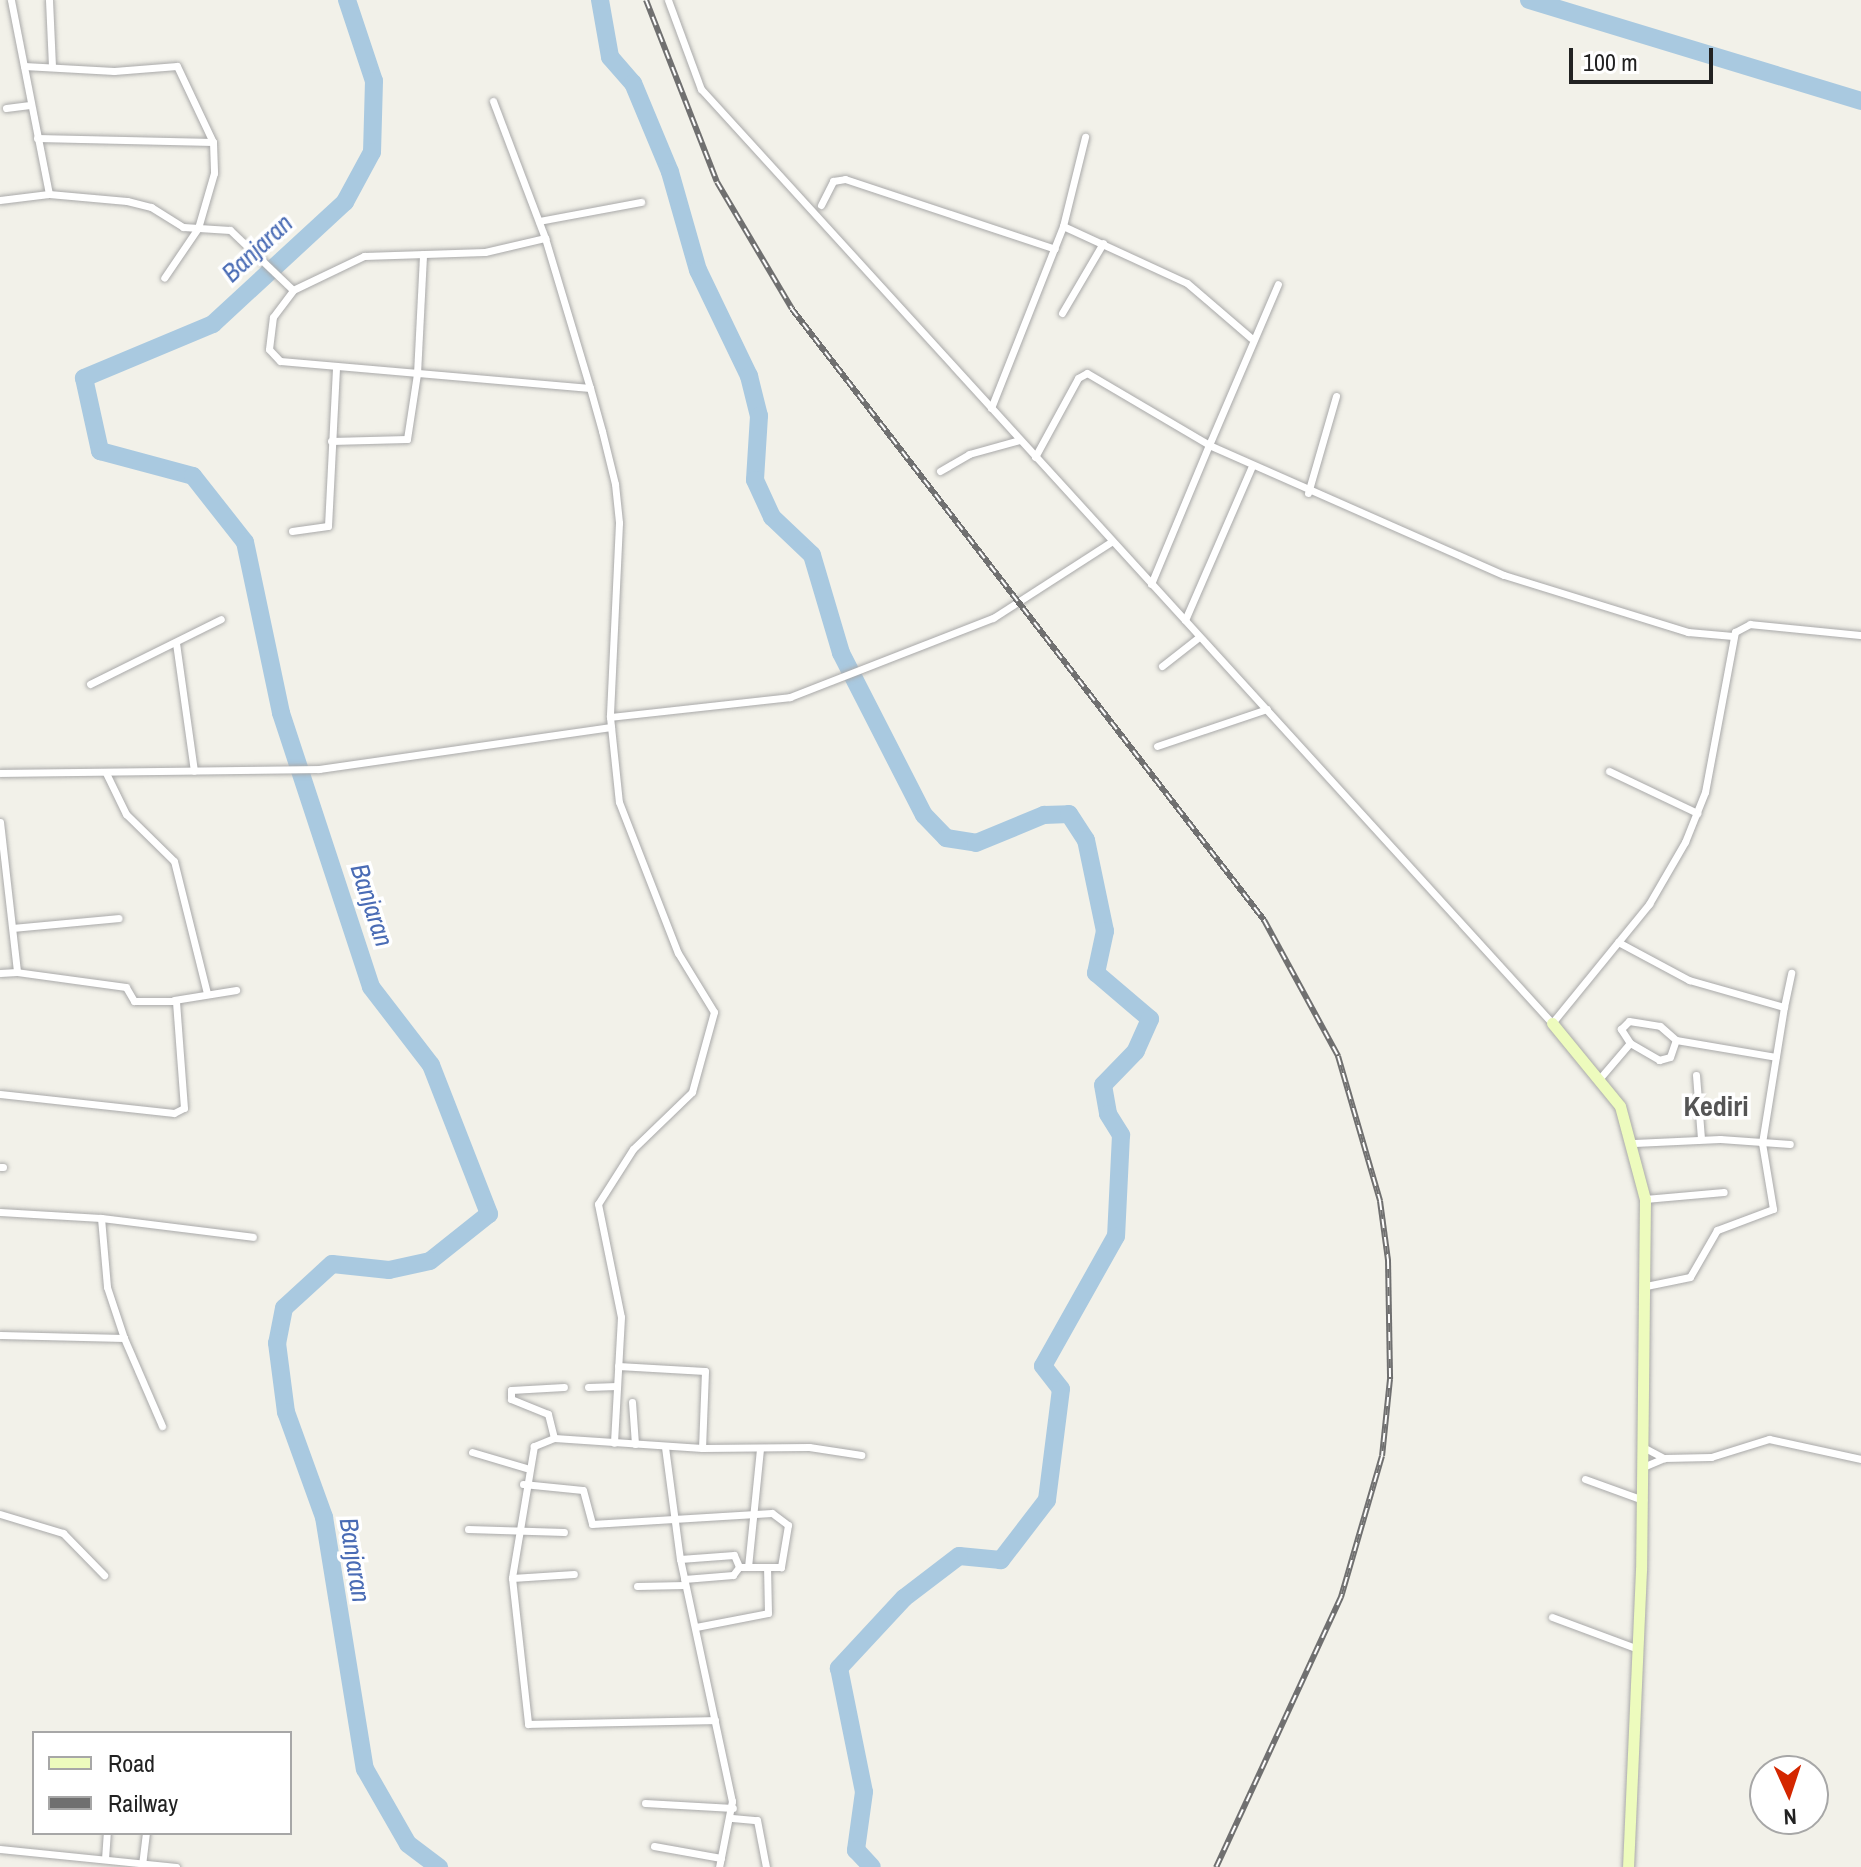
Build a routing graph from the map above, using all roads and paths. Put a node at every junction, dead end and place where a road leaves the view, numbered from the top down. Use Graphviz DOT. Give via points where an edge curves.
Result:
graph roads {
  1 [pos="11,0"];
  2 [pos="49,0"];
  3 [pos="668,0"];
  4 [pos="24,66"];
  5 [pos="52,66"];
  6 [pos="493,101"];
  7 [pos="30,105"];
  8 [pos="6,108"];
  9 [pos="1085,137"];
  10 [pos="37,138"];
  11 [pos="213,142"];
  12 [pos="49,194"];
  13 [pos="0,200"];
  14 [pos="641,202"];
  15 [pos="821,205"];
  16 [pos="539,221"];
  17 [pos="1063,226"];
  18 [pos="198,228"];
  19 [pos="545,238"];
  20 [pos="1103,243"];
  21 [pos="1055,249"];
  22 [pos="423,254"];
  23 [pos="164,278"];
  24 [pos="1278,284"];
  25 [pos="290,287"];
  26 [pos="1062,313"];
  27 [pos="1251,338"];
  28 [pos="336,367"];
  29 [pos="417,374"];
  30 [pos="590,388"];
  31 [pos="1336,396"];
  32 [pos="991,408"];
  33 [pos="1019,440"];
  34 [pos="331,441"];
  35 [pos="1209,445"];
  36 [pos="1035,457"];
  37 [pos="1251,468"];
  38 [pos="940,471"];
  39 [pos="1308,493"];
  40 [pos="292,531"];
  41 [pos="1111,542"];
  42 [pos="1151,584"];
  43 [pos="221,619"];
  44 [pos="1185,620"];
  45 [pos="1861,635"];
  46 [pos="1733,636"];
  47 [pos="1199,637"];
  48 [pos="176,643"];
  49 [pos="1162,666"];
  50 [pos="90,684"];
  51 [pos="1267,709"];
  52 [pos="610,717"];
  53 [pos="611,727"];
  54 [pos="1157,746"];
  55 [pos="194,771"];
  56 [pos="1609,771"];
  57 [pos="0,773"];
  58 [pos="106,773"];
  59 [pos="1697,813"];
  60 [pos="0,822"];
  61 [pos="119,918"];
  62 [pos="13,928"];
  63 [pos="1618,942"];
  64 [pos="17,972"];
  65 [pos="0,973"];
  66 [pos="1791,973"];
  67 [pos="236,990"];
  68 [pos="207,993"];
  69 [pos="174,1000"];
  70 [pos="1784,1007"];
  71 [pos="1552,1023"];
  72 [pos="1676,1040"];
  73 [pos="1630,1043"];
  74 [pos="1776,1057"];
  75 [pos="1696,1075"];
  76 [pos="1600,1078"];
  77 [pos="0,1094"];
  78 [pos="1701,1139"];
  79 [pos="1634,1143"];
  80 [pos="1762,1143"];
  81 [pos="1790,1144"];
  82 [pos="1724,1192"];
  83 [pos="1645,1199"];
  84 [pos="0,1212"];
  85 [pos="101,1218"];
  86 [pos="253,1237"];
  87 [pos="1646,1286"];
  88 [pos="0,1335"];
  89 [pos="124,1338"];
  90 [pos="618,1366"];
  91 [pos="617,1386"];
  92 [pos="564,1387"];
  93 [pos="588,1387"];
  94 [pos="632,1402"];
  95 [pos="162,1426"];
  96 [pos="554,1438"];
  97 [pos="614,1443"];
  98 [pos="635,1444"];
  99 [pos="665,1447"];
  100 [pos="1643,1447"];
  101 [pos="702,1448"];
  102 [pos="760,1449"];
  103 [pos="472,1452"];
  104 [pos="861,1455"];
  105 [pos="1664,1458"];
  106 [pos="1861,1459"];
  107 [pos="1643,1467"];
  108 [pos="526,1468"];
  109 [pos="1585,1479"];
  110 [pos="523,1484"];
  111 [pos="1643,1500"];
  112 [pos="755,1513"];
  113 [pos="0,1514"];
  114 [pos="674,1520"];
  115 [pos="468,1529"];
  116 [pos="517,1531"];
  117 [pos="564,1532"];
  118 [pos="680,1559"];
  119 [pos="743,1567"];
  120 [pos="767,1567"];
  121 [pos="574,1574"];
  122 [pos="104,1575"];
  123 [pos="512,1578"];
  124 [pos="684,1582"];
  125 [pos="637,1586"];
  126 [pos="1552,1617"];
  127 [pos="696,1627"];
  128 [pos="1638,1649"];
  129 [pos="715,1720"];
  130 [pos="645,1803"];
  131 [pos="733,1808"];
  132 [pos="732,1818"];
  133 [pos="107,1835"];
  134 [pos="146,1835"];
  135 [pos="654,1846"];
  136 [pos="0,1849"];
  137 [pos="105,1859"];
  138 [pos="720,1862"];
  139 [pos="142,1865"];
  140 [pos="176,1867"];
  141 [pos="766,1867"];
  142 [pos="1628,1867"];
  1 -- 4 [label="street"];
  2 -- 5 [label="street"];
  3 -- 32 [label="street" via="701,89"];
  4 -- 5 [label="street"];
  4 -- 7 [label="street"];
  5 -- 11 [label="street" via="114,71 174,65"];
  6 -- 16 [label="street"];
  7 -- 8 [label="street"];
  7 -- 10 [label="street"];
  9 -- 17 [label="street"];
  10 -- 11 [label="street"];
  10 -- 12 [label="street"];
  11 -- 18 [label="street" via="214,173"];
  12 -- 13 [label="street"];
  12 -- 18 [label="street" via="151,207 183,227"];
  14 -- 16 [label="street"];
  15 -- 21 [label="street" via="833,181 845,179 949,219"];
  16 -- 19 [label="street"];
  17 -- 20 [label="street"];
  17 -- 21 [label="street"];
  18 -- 23 [label="street"];
  18 -- 25 [label="street" via="230,230"];
  19 -- 22 [label="street" via="485,252"];
  19 -- 30 [label="street"];
  20 -- 26 [label="street"];
  20 -- 27 [label="street" via="1187,283"];
  21 -- 32 [label="street"];
  22 -- 25 [label="street" via="364,256"];
  22 -- 29 [label="street"];
  24 -- 27 [label="street"];
  25 -- 28 [label="street" via="273,317 270,353 280,361"];
  27 -- 35 [label="street"];
  28 -- 29 [label="street"];
  28 -- 34 [label="street"];
  29 -- 30 [label="street"];
  29 -- 34 [label="street" via="405,441"];
  30 -- 52 [label="street" via="619,523"];
  31 -- 39 [label="street"];
  32 -- 33 [label="street"];
  33 -- 36 [label="street"];
  33 -- 38 [label="street" via="969,454"];
  34 -- 40 [label="street" via="328,526"];
  35 -- 36 [label="street" via="1087,373 1078,378"];
  35 -- 37 [label="street"];
  35 -- 42 [label="street"];
  36 -- 41 [label="street"];
  37 -- 39 [label="street"];
  37 -- 44 [label="street"];
  39 -- 46 [label="street" via="1504,575 1688,632"];
  41 -- 42 [label="street"];
  41 -- 52 [label="street" via="993,618 781,699"];
  42 -- 44 [label="street"];
  43 -- 48 [label="street"];
  44 -- 47 [label="street"];
  45 -- 46 [label="street" via="1750,624"];
  46 -- 59 [label="street" via="1719,733"];
  47 -- 49 [label="street"];
  47 -- 51 [label="street"];
  48 -- 50 [label="street"];
  48 -- 55 [label="street"];
  51 -- 54 [label="street"];
  51 -- 71 [label="street"];
  52 -- 53 [label="street"];
  53 -- 55 [label="street" via="319,769"];
  53 -- 90 [label="street" via="616,787 635,851 678,953 714,1012 692,1092 633,1149 598,1204 621,1317"];
  55 -- 58 [label="street"];
  56 -- 59 [label="street"];
  57 -- 58 [label="street"];
  58 -- 68 [label="street" via="126,814 174,861"];
  59 -- 63 [label="street" via="1662,885"];
  60 -- 62 [label="street"];
  61 -- 62 [label="street"];
  62 -- 64 [label="street"];
  63 -- 70 [label="street" via="1689,980"];
  63 -- 71 [label="street"];
  64 -- 65 [label="street"];
  64 -- 69 [label="street" via="126,987 134,1001"];
  66 -- 70 [label="street"];
  67 -- 68 [label="street"];
  68 -- 69 [label="street"];
  69 -- 77 [label="street" via="180,1008 181,1112"];
  70 -- 74 [label="street"];
  71 -- 76 [label="street"];
  72 -- 73 [label="street" via="1665,1060"];
  72 -- 73 [label="street" via="1660,1026 1629,1021 1621,1029"];
  72 -- 74 [label="street"];
  73 -- 76 [label="street"];
  74 -- 80 [label="street"];
  75 -- 78 [label="street"];
  76 -- 79 [label="street" via="1620,1106"];
  78 -- 79 [label="street"];
  78 -- 80 [label="street"];
  79 -- 83 [label="street"];
  80 -- 81 [label="street"];
  80 -- 87 [label="street" via="1773,1209 1717,1230 1686,1280"];
  82 -- 83 [label="street"];
  83 -- 87 [label="street"];
  84 -- 85 [label="street"];
  85 -- 86 [label="street"];
  85 -- 89 [label="street" via="107,1287"];
  87 -- 100 [label="street"];
  88 -- 89 [label="street"];
  89 -- 95 [label="street"];
  90 -- 91 [label="street"];
  90 -- 101 [label="street" via="705,1371"];
  91 -- 93 [label="street"];
  91 -- 97 [label="street"];
  92 -- 96 [label="street" via="511,1390 511,1399 548,1414"];
  94 -- 98 [label="street"];
  96 -- 97 [label="street"];
  96 -- 108 [label="street" via="534,1446"];
  97 -- 98 [label="street"];
  98 -- 99 [label="street"];
  99 -- 101 [label="street"];
  99 -- 114 [label="street"];
  100 -- 105 [label="street"];
  100 -- 107 [label="street"];
  101 -- 102 [label="street"];
  102 -- 104 [label="street" via="809,1447"];
  102 -- 112 [label="street"];
  103 -- 108 [label="street"];
  105 -- 106 [label="street" via="1711,1457 1769,1439"];
  105 -- 107 [label="street"];
  107 -- 111 [label="street"];
  108 -- 110 [label="street"];
  109 -- 111 [label="street"];
  110 -- 114 [label="street" via="583,1490 592,1524"];
  110 -- 116 [label="street"];
  111 -- 128 [label="street"];
  112 -- 114 [label="street"];
  112 -- 119 [label="street"];
  112 -- 120 [label="street" via="772,1513 788,1525 782,1565"];
  113 -- 122 [label="street" via="63,1533"];
  114 -- 118 [label="street"];
  115 -- 116 [label="street"];
  116 -- 117 [label="street"];
  116 -- 123 [label="street"];
  118 -- 119 [label="street" via="734,1555"];
  118 -- 124 [label="street"];
  119 -- 120 [label="street"];
  119 -- 124 [label="street" via="733,1575"];
  120 -- 127 [label="street" via="766,1615"];
  121 -- 123 [label="street"];
  123 -- 129 [label="street" via="531,1727"];
  124 -- 125 [label="street"];
  124 -- 127 [label="street"];
  126 -- 128 [label="street"];
  127 -- 129 [label="street"];
  128 -- 142 [label="street"];
  129 -- 131 [label="street"];
  130 -- 131 [label="street"];
  131 -- 132 [label="street"];
  132 -- 138 [label="street"];
  132 -- 141 [label="street" via="757,1820"];
  133 -- 137 [label="street"];
  134 -- 139 [label="street"];
  135 -- 138 [label="street"];
  136 -- 137 [label="street"];
  137 -- 139 [label="street"];
  139 -- 140 [label="street"];
}
